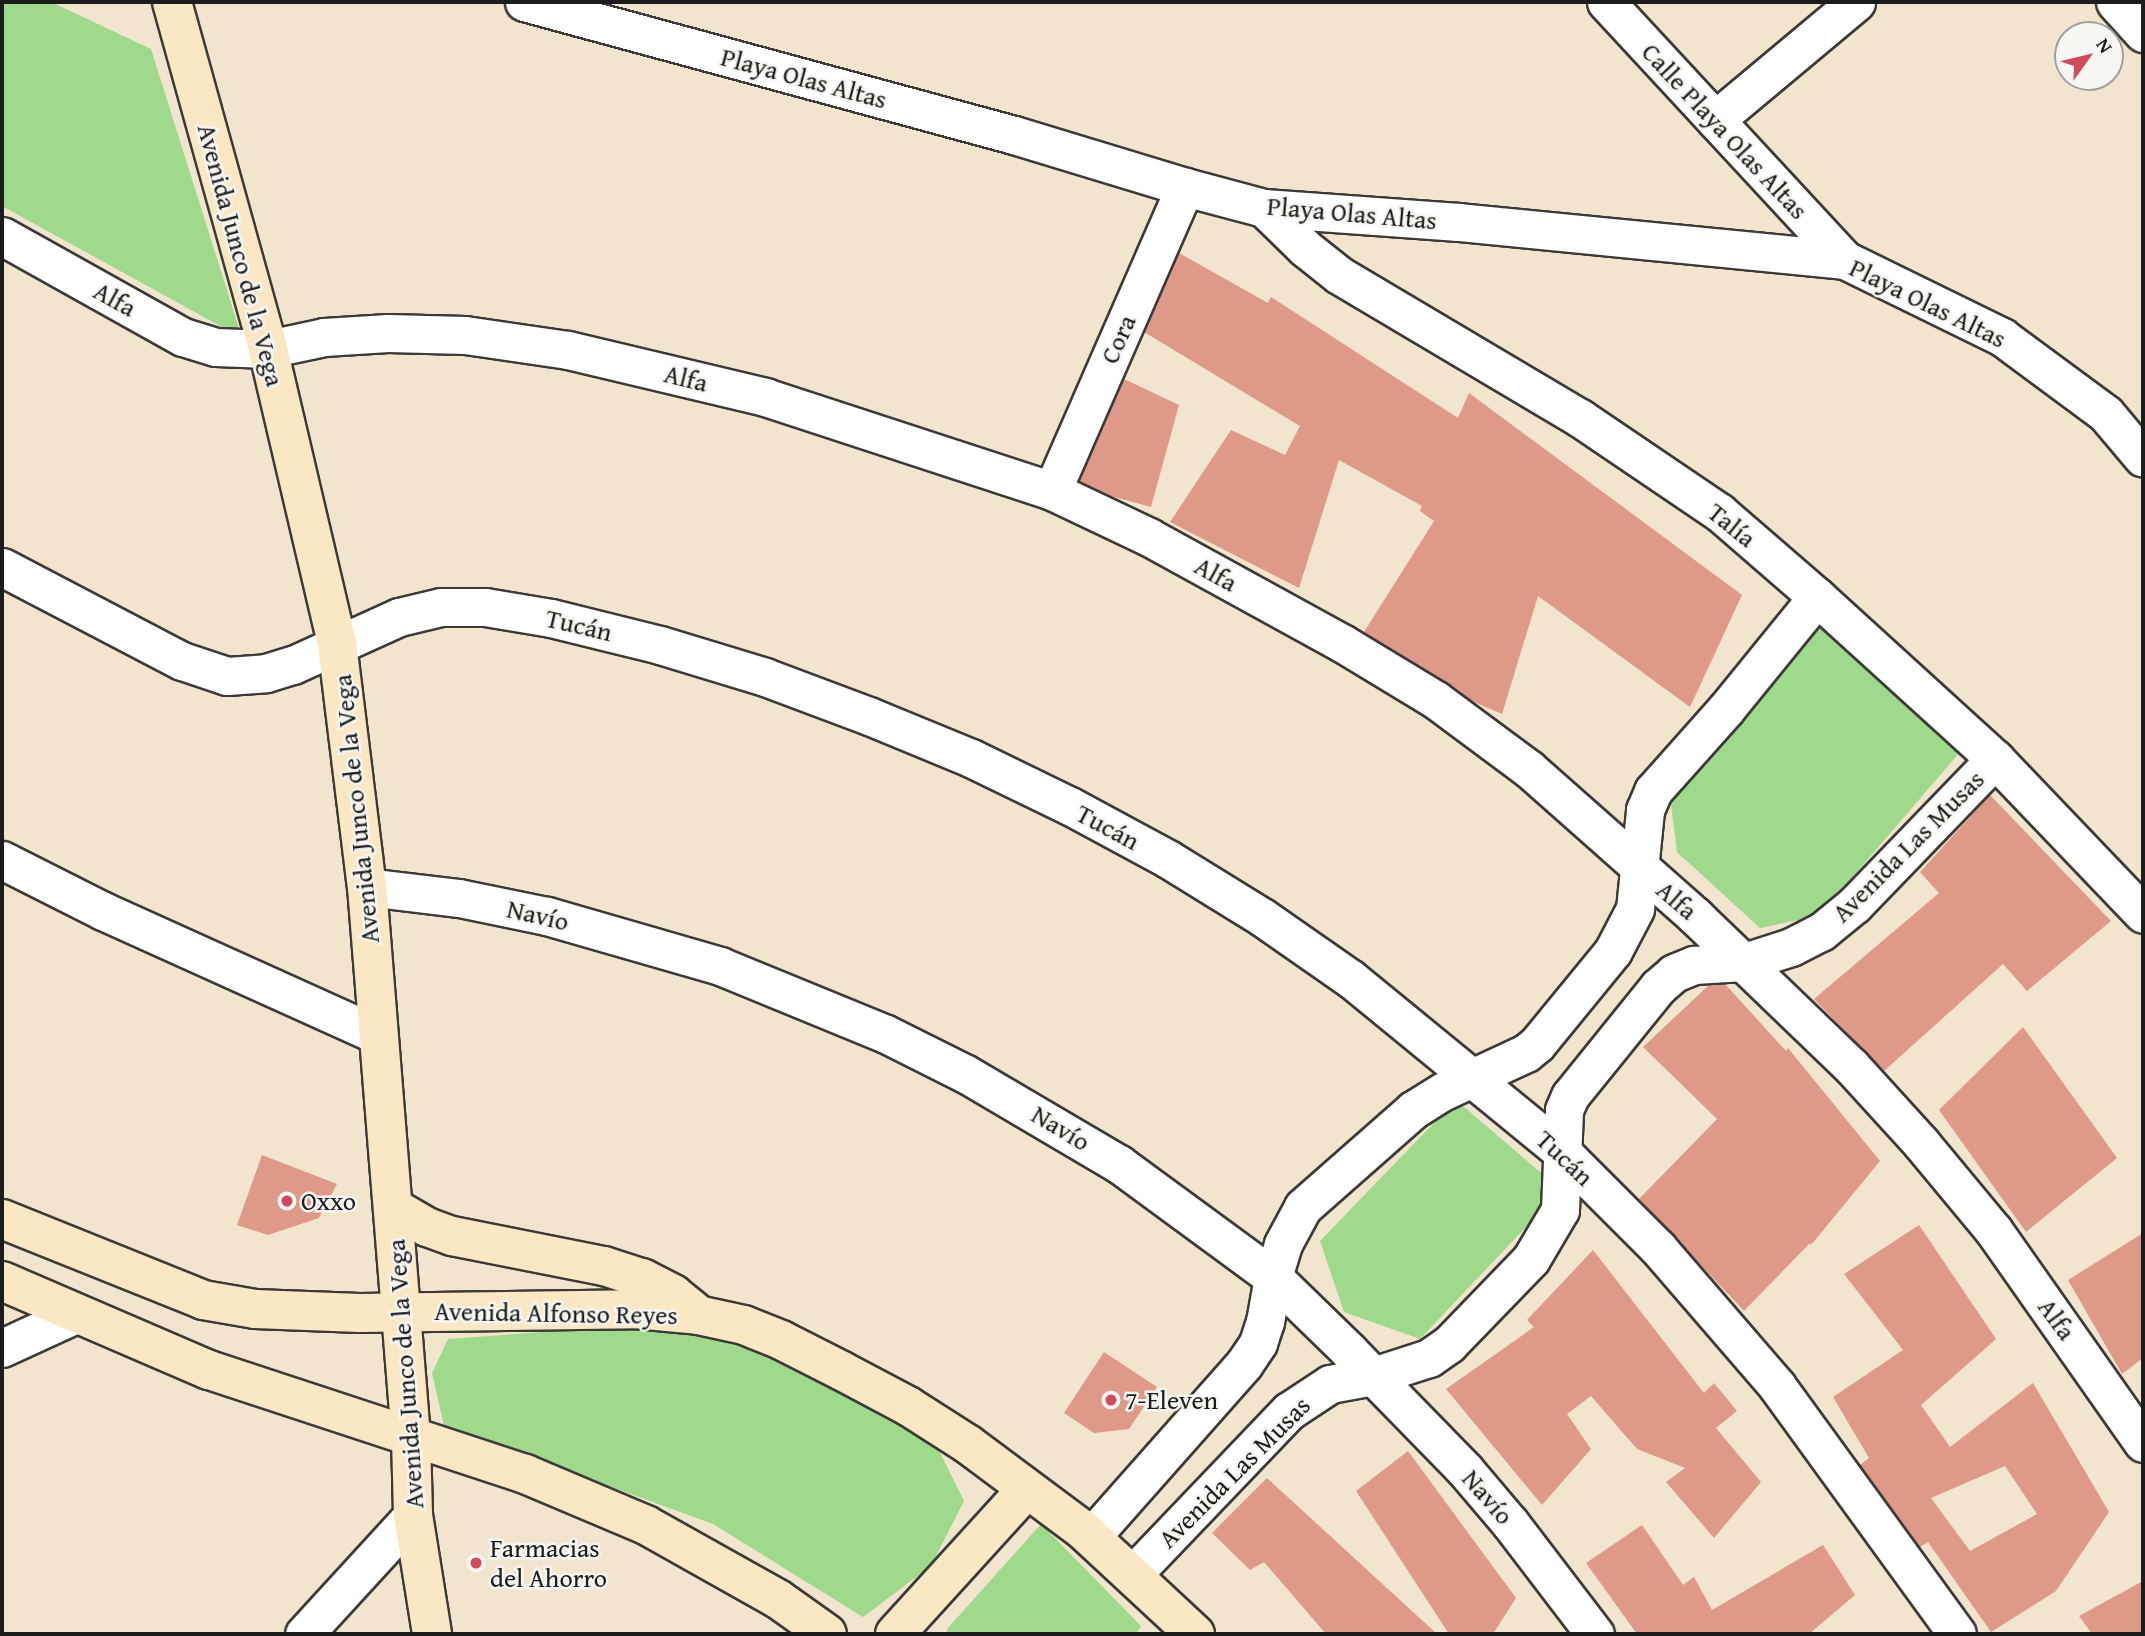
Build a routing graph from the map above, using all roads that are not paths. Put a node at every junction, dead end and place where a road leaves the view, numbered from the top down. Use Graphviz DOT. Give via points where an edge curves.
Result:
graph roads {
  1 [pos="172,2"];
  2 [pos="524,2"];
  3 [pos="1606,2"];
  4 [pos="1856,2"];
  5 [pos="2115,2"];
  6 [pos="2143,33"];
  7 [pos="1715,120"];
  8 [pos="1185,187"];
  9 [pos="1264,208"];
  10 [pos="2,236"];
  11 [pos="1844,260"];
  12 [pos="268,349"];
  13 [pos="2143,458"];
  14 [pos="1052,491"];
  15 [pos="2,567"];
  16 [pos="1817,597"];
  17 [pos="337,644"];
  18 [pos="1995,760"];
  19 [pos="2,860"];
  20 [pos="1641,869"];
  21 [pos="367,887"];
  22 [pos="2143,915"];
  23 [pos="1744,962"];
  24 [pos="378,1035"];
  25 [pos="1473,1076"];
  26 [pos="1562,1152"];
  27 [pos="394,1208"];
  28 [pos="2,1219"];
  29 [pos="1273,1277"];
  30 [pos="2,1282"];
  31 [pos="401,1312"];
  32 [pos="76,1314"];
  33 [pos="698,1315"];
  34 [pos="2,1348"];
  35 [pos="1373,1376"];
  36 [pos="411,1438"];
  37 [pos="2143,1443"];
  38 [pos="1027,1489"];
  39 [pos="413,1515"];
  40 [pos="1091,1538"];
  41 [pos="1133,1574"];
  42 [pos="304,1634"];
  43 [pos="432,1634"];
  44 [pos="827,1634"];
  45 [pos="895,1634"];
  46 [pos="1195,1634"];
  47 [pos="1595,1634"];
  48 [pos="1957,1634"];
  1 -- 12 [label="main road, Avenida Junco de la Vega"];
  2 -- 8 [label="street, Playa Olas Altas" via="1014,135"];
  3 -- 7 [label="street, Calle Playa Olas Altas"];
  4 -- 7 [label="street"];
  5 -- 6 [label="street"];
  7 -- 11 [label="street, Calle Playa Olas Altas"];
  8 -- 9 [label="street, Playa Olas Altas"];
  8 -- 14 [label="street, Cora"];
  9 -- 11 [label="street, Playa Olas Altas"];
  9 -- 16 [label="street, Talía" via="1339,275 1580,418 1719,512"];
  10 -- 12 [label="street, Alfa" via="183,337 216,346"];
  11 -- 13 [label="street, Playa Olas Altas" via="2002,337 2106,414"];
  12 -- 14 [label="street, Alfa" via="324,337 388,333 465,335 568,350 765,397"];
  12 -- 17 [label="main road, Avenida Junco de la Vega"];
  14 -- 20 [label="street, Alfa" via="1149,537 1436,700 1529,769"];
  15 -- 17 [label="street, Tucán" via="182,661 227,676 266,673"];
  16 -- 18 [label="street, Talía"];
  16 -- 20 [label="street" via="1653,791 1645,810"];
  17 -- 21 [label="main road, Avenida Junco de la Vega"];
  17 -- 25 [label="street, Tucán" via="399,617 441,607 485,607 660,645 869,716 1045,794 1168,859 1351,979"];
  18 -- 22 [label="street, Talía"];
  18 -- 23 [label="street, Avenida Las Musas" via="1854,905 1811,937"];
  19 -- 24 [label="street" via="103,911"];
  20 -- 23 [label="street, Alfa"];
  20 -- 25 [label="street" via="1635,909 1613,951 1526,1054"];
  21 -- 24 [label="main road, Avenida Junco de la Vega"];
  21 -- 29 [label="street, Navío" via="460,898 547,916 719,966 815,1003 955,1068 1055,1124 1130,1171"];
  23 -- 26 [label="street, Avenida Las Musas" via="1694,965 1674,973 1658,987 1570,1096 1564,1110"];
  23 -- 37 [label="street, Alfa" via="1851,1066 1994,1231"];
  24 -- 27 [label="main road, Avenida Junco de la Vega"];
  25 -- 26 [label="street, Tucán"];
  25 -- 29 [label="street" via="1413,1110 1303,1207 1290,1226"];
  26 -- 35 [label="street, Avenida Las Musas" via="1560,1210 1531,1259 1449,1344 1429,1358"];
  26 -- 48 [label="street, Tucán" via="1658,1248 1777,1386"];
  27 -- 31 [label="main road, Avenida Junco de la Vega"];
  27 -- 33 [label="main road" via="452,1236 604,1266 642,1278 673,1294"];
  28 -- 31 [label="main road, Avenida Alfonso Reyes" via="203,1300 289,1312"];
  29 -- 35 [label="street, Navío"];
  29 -- 40 [label="street" via="1265,1322 1244,1364"];
  30 -- 32 [label="main road"];
  31 -- 33 [label="main road, Avenida Alfonso Reyes" via="635,1309"];
  31 -- 36 [label="main road, Avenida Junco de la Vega"];
  32 -- 34 [label="street"];
  32 -- 36 [label="main road" via="209,1370"];
  33 -- 38 [label="main road, Avenida Alfonso Reyes" via="744,1325 842,1371 908,1406"];
  35 -- 41 [label="street, Avenida Las Musas" via="1330,1384 1289,1410"];
  35 -- 47 [label="street, Navío" via="1465,1470"];
  36 -- 39 [label="main road, Avenida Junco de la Vega"];
  36 -- 44 [label="main road" via="525,1474 646,1525 778,1599"];
  38 -- 40 [label="main road, Avenida Alfonso Reyes"];
  38 -- 45 [label="main road"];
  39 -- 42 [label="street"];
  39 -- 43 [label="main road, Avenida Junco de la Vega"];
  40 -- 41 [label="main road, Avenida Alfonso Reyes"];
  41 -- 46 [label="main road, Avenida Alfonso Reyes"];
}
